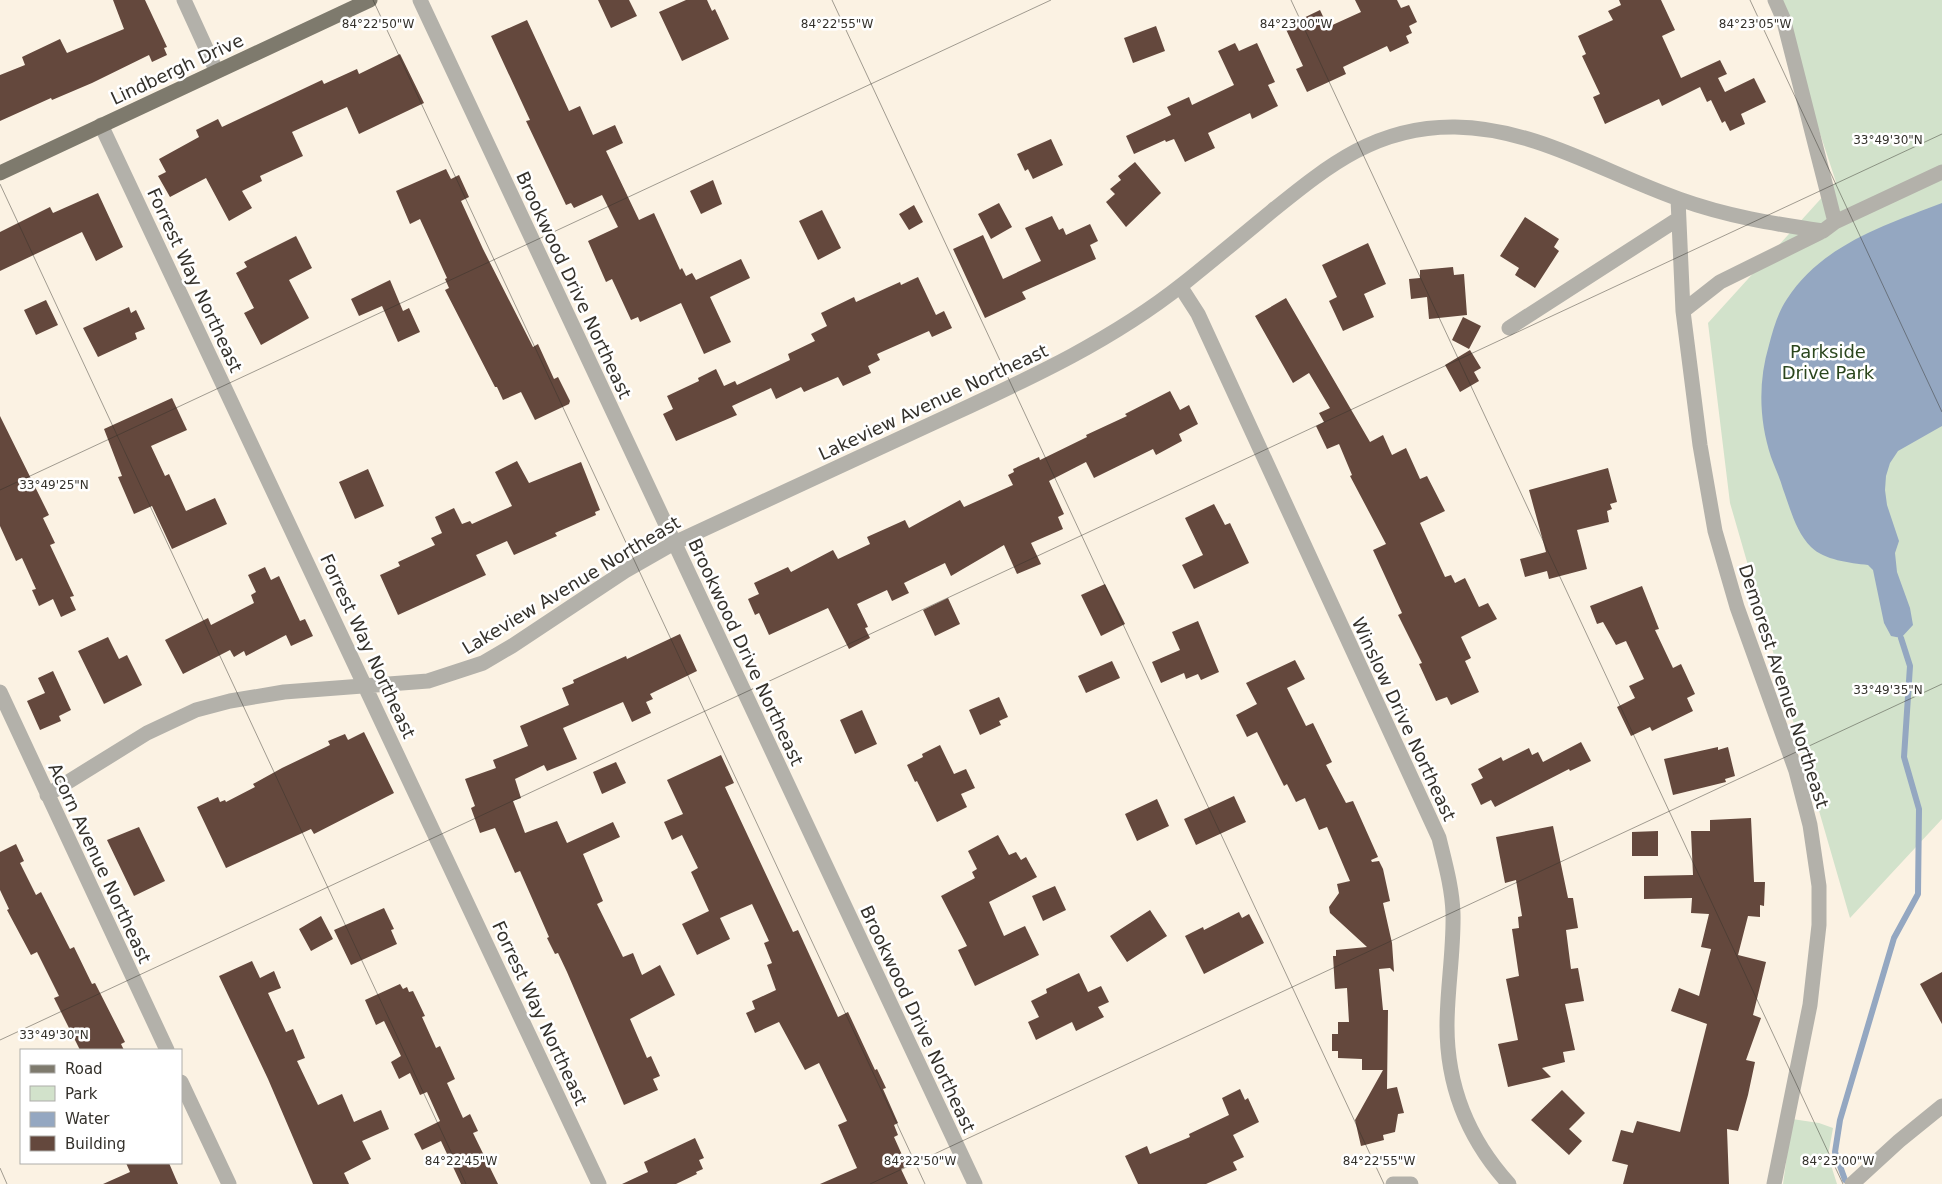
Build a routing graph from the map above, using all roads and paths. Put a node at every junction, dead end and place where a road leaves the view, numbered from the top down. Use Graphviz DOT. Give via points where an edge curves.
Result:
graph roads {
  1 [pos="184,0"];
  2 [pos="370,0"];
  3 [pos="420,0"];
  4 [pos="1775,0"];
  5 [pos="216,70"];
  6 [pos="100,125"];
  7 [pos="1942,172"];
  8 [pos="0,174"];
  9 [pos="1678,199"];
  10 [pos="1678,219"];
  11 [pos="1829,227"];
  12 [pos="1180,286"];
  13 [pos="1683,311"];
  14 [pos="1509,328"];
  15 [pos="674,543"];
  16 [pos="366,686"];
  17 [pos="0,692"];
  18 [pos="47,795"];
  19 [pos="166,1049"];
  20 [pos="182,1084"];
  21 [pos="1942,1106"];
  22 [pos="229,1184"];
  23 [pos="599,1184"];
  24 [pos="975,1184"];
  25 [pos="1393,1184"];
  26 [pos="1411,1184"];
  27 [pos="1509,1184"];
  28 [pos="1774,1184"];
  29 [pos="1852,1184"];
  1 -- 5 [label="street"];
  2 -- 5 [label="main road, Lindbergh Drive"];
  3 -- 15 [label="street, Brookwood Drive Northeast"];
  4 -- 11 [label="street" via="1783,18"];
  5 -- 6 [label="main road, Lindbergh Drive"];
  6 -- 8 [label="main road, Lindbergh Drive"];
  6 -- 16 [label="street, Forrest Way Northeast"];
  7 -- 11 [label="street"];
  9 -- 10 [label="street, Demorest Avenue Northeast"];
  9 -- 11 [label="street, Lakeview Avenue Northeast" via="1751,220"];
  9 -- 12 [label="street, Lakeview Avenue Northeast" via="1544,144 1505,132 1453,127 1406,133 1364,146 1325,168"];
  10 -- 13 [label="street, Demorest Avenue Northeast"];
  10 -- 14 [label="street"];
  11 -- 13 [label="street" via="1720,282"];
  12 -- 15 [label="street, Lakeview Avenue Northeast" via="1121,329 1057,365"];
  12 -- 27 [label="street, Winslow Drive Northeast" via="1198,314 1439,838 1449,876 1453,913 1447,1026 1453,1084 1477,1142"];
  13 -- 28 [label="street, Demorest Avenue Northeast" via="1715,531 1737,607 1796,771 1810,825 1819,886 1819,925 1810,1005"];
  15 -- 16 [label="street, Lakeview Avenue Northeast" via="625,570 483,663 428,681"];
  15 -- 24 [label="street, Brookwood Drive Northeast"];
  16 -- 18 [label="street, Lakeview Avenue Northeast" via="284,692 196,710 147,733"];
  16 -- 23 [label="street, Forrest Way Northeast"];
  17 -- 18 [label="street, Acorn Avenue Northeast"];
  18 -- 19 [label="street, Acorn Avenue Northeast"];
  20 -- 22 [label="street"];
  21 -- 29 [label="street"];
  25 -- 26 [label="street"];
}
